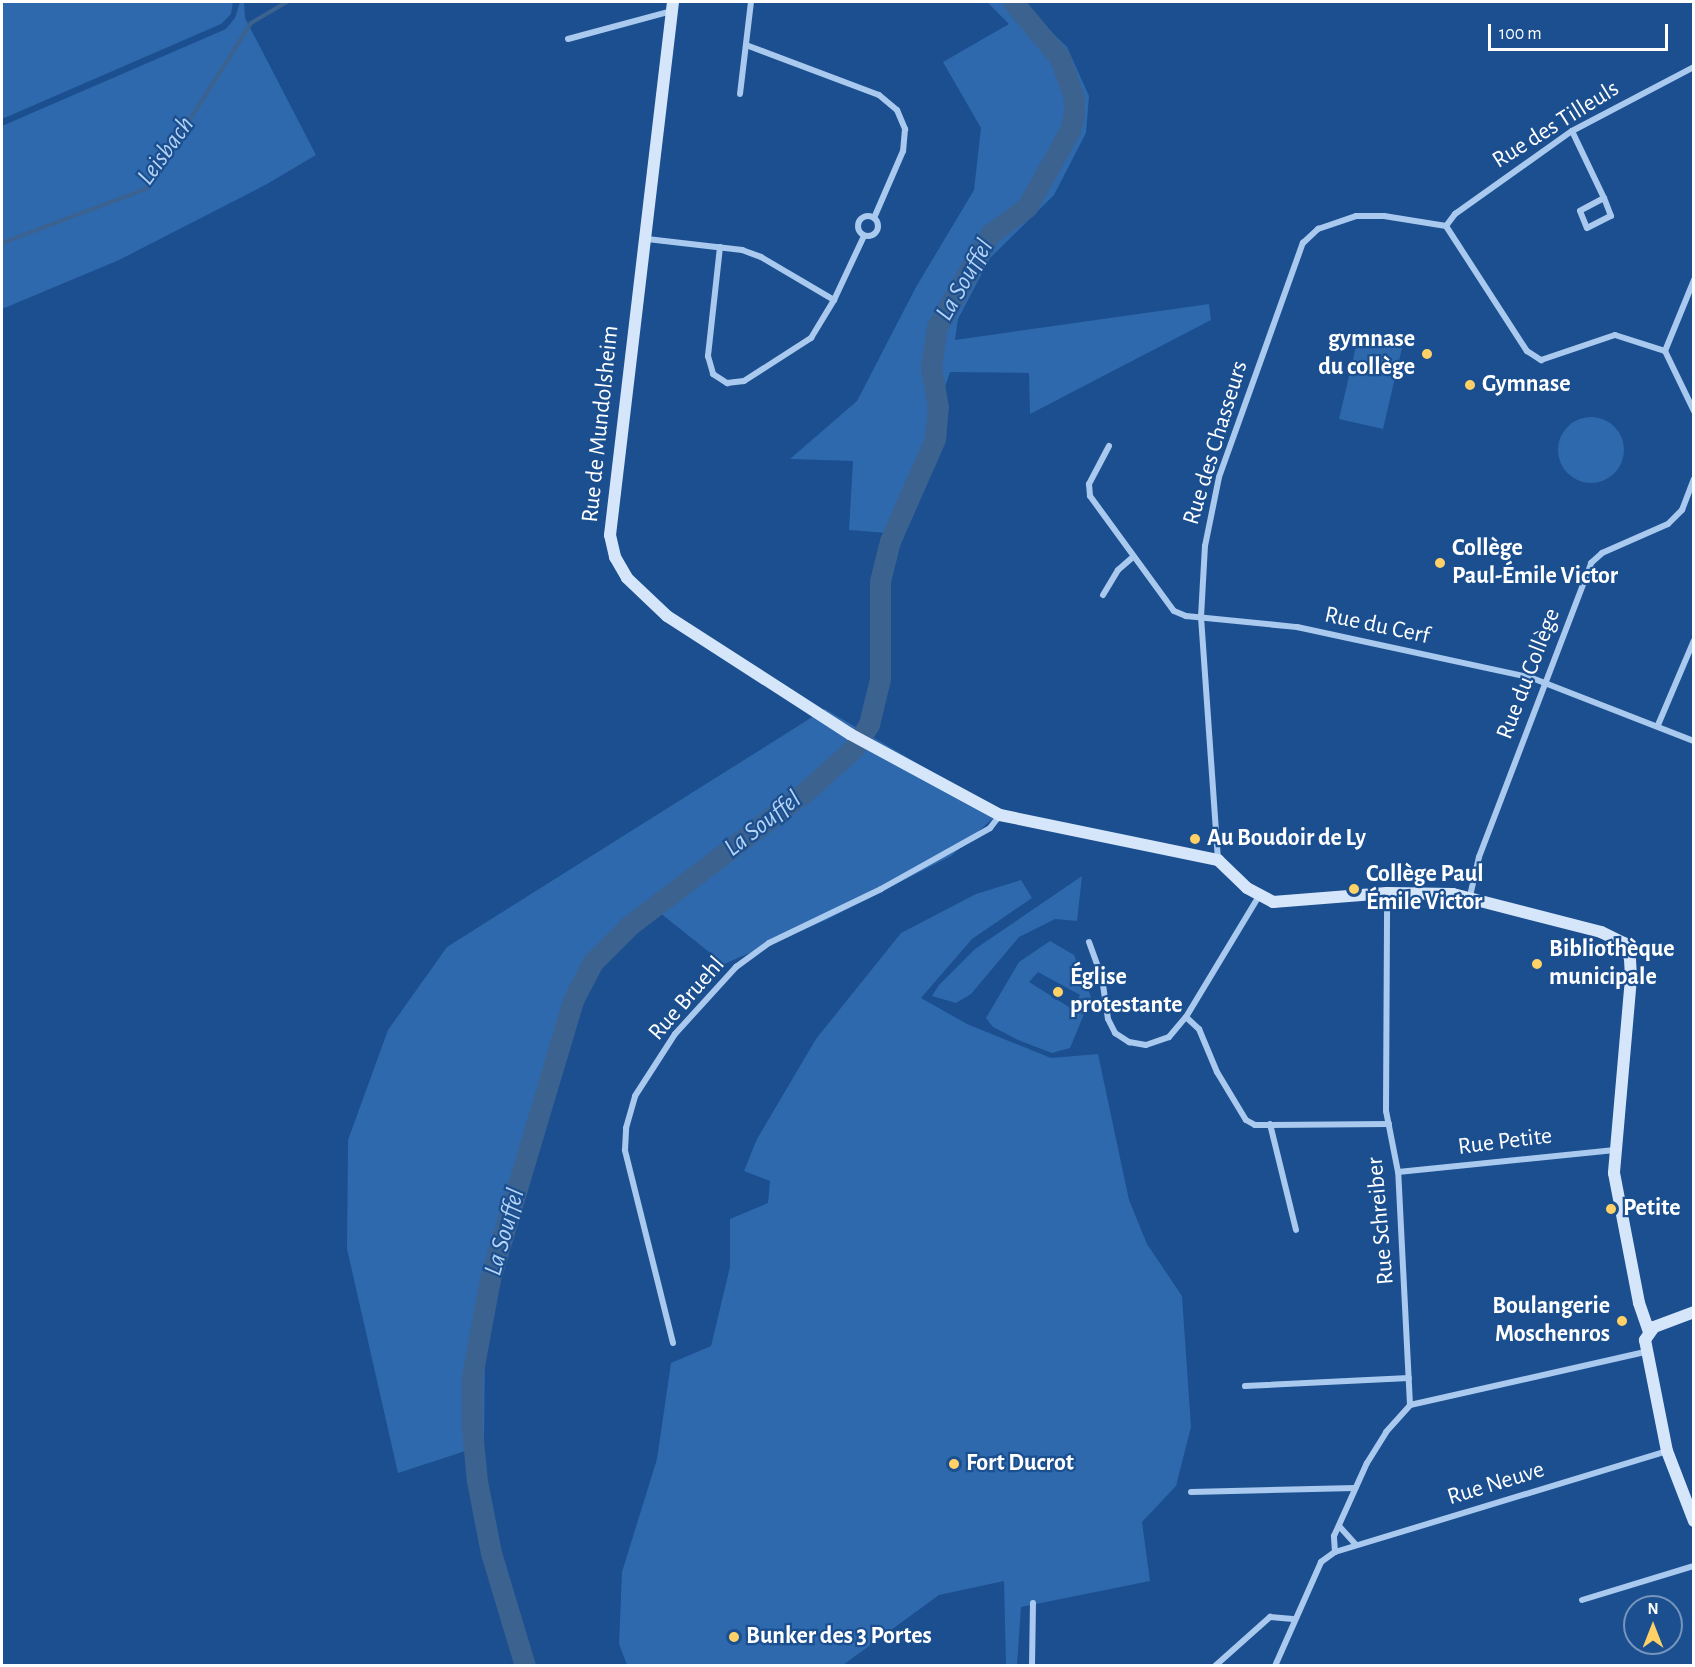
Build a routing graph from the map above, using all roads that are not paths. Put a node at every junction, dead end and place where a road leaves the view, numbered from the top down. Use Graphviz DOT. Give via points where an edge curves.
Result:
graph roads {
  1 [pos="751,2"];
  2 [pos="673,6"];
  3 [pos="568,39"];
  4 [pos="746,45"];
  5 [pos="1694,67"];
  6 [pos="740,94"];
  7 [pos="1572,131"];
  8 [pos="1604,198"];
  9 [pos="874,218"];
  10 [pos="1446,226"];
  11 [pos="864,236"];
  12 [pos="647,239"];
  13 [pos="720,247"];
  14 [pos="1694,280"];
  15 [pos="834,300"];
  16 [pos="1665,351"];
  17 [pos="1694,411"];
  18 [pos="1109,446"];
  19 [pos="1694,479"];
  20 [pos="1133,557"];
  21 [pos="1103,595"];
  22 [pos="1201,617"];
  23 [pos="1694,640"];
  24 [pos="1545,682"];
  25 [pos="1658,725"];
  26 [pos="1694,741"];
  27 [pos="1000,815"];
  28 [pos="1218,860"];
  29 [pos="1387,893"];
  30 [pos="1258,896"];
  31 [pos="1470,896"];
  32 [pos="1089,942"];
  33 [pos="1186,1017"];
  34 [pos="1270,1124"];
  35 [pos="1389,1124"];
  36 [pos="1615,1150"];
  37 [pos="1398,1172"];
  38 [pos="1296,1230"];
  39 [pos="1694,1312"];
  40 [pos="1649,1332"];
  41 [pos="673,1343"];
  42 [pos="1646,1352"];
  43 [pos="1409,1378"];
  44 [pos="1245,1386"];
  45 [pos="1410,1405"];
  46 [pos="1666,1451"];
  47 [pos="1355,1488"];
  48 [pos="1191,1492"];
  49 [pos="1694,1521"];
  50 [pos="1339,1526"];
  51 [pos="1356,1545"];
  52 [pos="1335,1552"];
  53 [pos="1694,1566"];
  54 [pos="1582,1600"];
  55 [pos="1033,1604"];
  56 [pos="1293,1619"];
  57 [pos="1032,1665"];
  58 [pos="1215,1665"];
  59 [pos="1275,1665"];
  1 -- 4 [label="street"];
  2 -- 3 [label="street"];
  2 -- 12 [label="street, Rue de Mundolsheim"];
  4 -- 6 [label="street"];
  4 -- 9 [label="street" via="879,95 897,110 905,129 903,151"];
  5 -- 7 [label="street, Rue des Tilleuls"];
  7 -- 8 [label="street"];
  7 -- 10 [label="street, Rue des Tilleuls" via="1455,214"];
  8 -- 8 [label="street" via="1580,211 1587,228 1611,216"];
  9 -- 11 [label="street" via="879,224 877,232"];
  9 -- 11 [label="street" via="860,220 858,228"];
  10 -- 16 [label="street" via="1527,351 1541,360 1616,335"];
  10 -- 22 [label="street, Rue des Chasseurs" via="1384,216 1356,216 1318,229 1303,243 1293,262 1220,477 1204,546"];
  11 -- 15 [label="street"];
  12 -- 13 [label="street"];
  12 -- 27 [label="street, Rue de Mundolsheim" via="639,272 610,535 615,557 627,578 667,616 850,734"];
  13 -- 15 [label="street" via="761,257"];
  13 -- 15 [label="street" via="708,356 713,374 727,383 744,381 811,338"];
  14 -- 16 [label="street"];
  16 -- 17 [label="street"];
  18 -- 20 [label="street, Rue du Cerf" via="1089,484 1090,496"];
  19 -- 24 [label="street, Rue du Collège" via="1682,510 1668,524 1602,553 1592,563"];
  20 -- 21 [label="street" via="1118,570"];
  20 -- 22 [label="street, Rue du Cerf" via="1174,611"];
  22 -- 24 [label="street, Rue du Cerf" via="1297,627"];
  22 -- 28 [label="street, Rue des Chasseurs"];
  23 -- 25 [label="street"];
  24 -- 25 [label="street, Rue du Cerf"];
  24 -- 31 [label="street, Rue du Collège" via="1479,857"];
  25 -- 26 [label="street, Rue du Cerf"];
  27 -- 28 [label="street, Rue de Mundolsheim"];
  27 -- 41 [label="street, Rue Bruehl" via="990,828 881,889 769,943 736,967 675,1034 635,1096 626,1128 625,1150"];
  28 -- 30 [label="street"];
  29 -- 30 [label="street" via="1292,903"];
  29 -- 31 [label="street"];
  29 -- 35 [label="street, Rue Schreiber" via="1384,1059"];
  30 -- 33 [label="street"];
  31 -- 36 [label="street" via="1615,937 1628,950 1630,978"];
  32 -- 33 [label="street" via="1102,978 1107,1019 1115,1033 1129,1042 1146,1045 1169,1037"];
  33 -- 34 [label="street" via="1199,1029 1217,1071 1246,1120 1255,1125"];
  34 -- 35 [label="street"];
  34 -- 38 [label="street"];
  35 -- 37 [label="street, Rue Schreiber"];
  36 -- 37 [label="street, Rue Petite"];
  36 -- 40 [label="street" via="1617,1193 1641,1312"];
  37 -- 43 [label="street, Rue Schreiber"];
  39 -- 40 [label="street"];
  40 -- 42 [label="street"];
  42 -- 45 [label="street"];
  42 -- 46 [label="street"];
  43 -- 44 [label="street"];
  43 -- 45 [label="street, Rue Schreiber"];
  45 -- 47 [label="street" via="1386,1432"];
  46 -- 49 [label="street"];
  46 -- 51 [label="street, Rue Neuve"];
  47 -- 48 [label="street"];
  47 -- 50 [label="street"];
  50 -- 51 [label="street"];
  50 -- 52 [label="street"];
  51 -- 52 [label="street, Rue Neuve"];
  52 -- 56 [label="street" via="1321,1562"];
  53 -- 54 [label="street"];
  55 -- 57 [label="street"];
  56 -- 58 [label="street" via="1270,1617"];
  56 -- 59 [label="street"];
}
